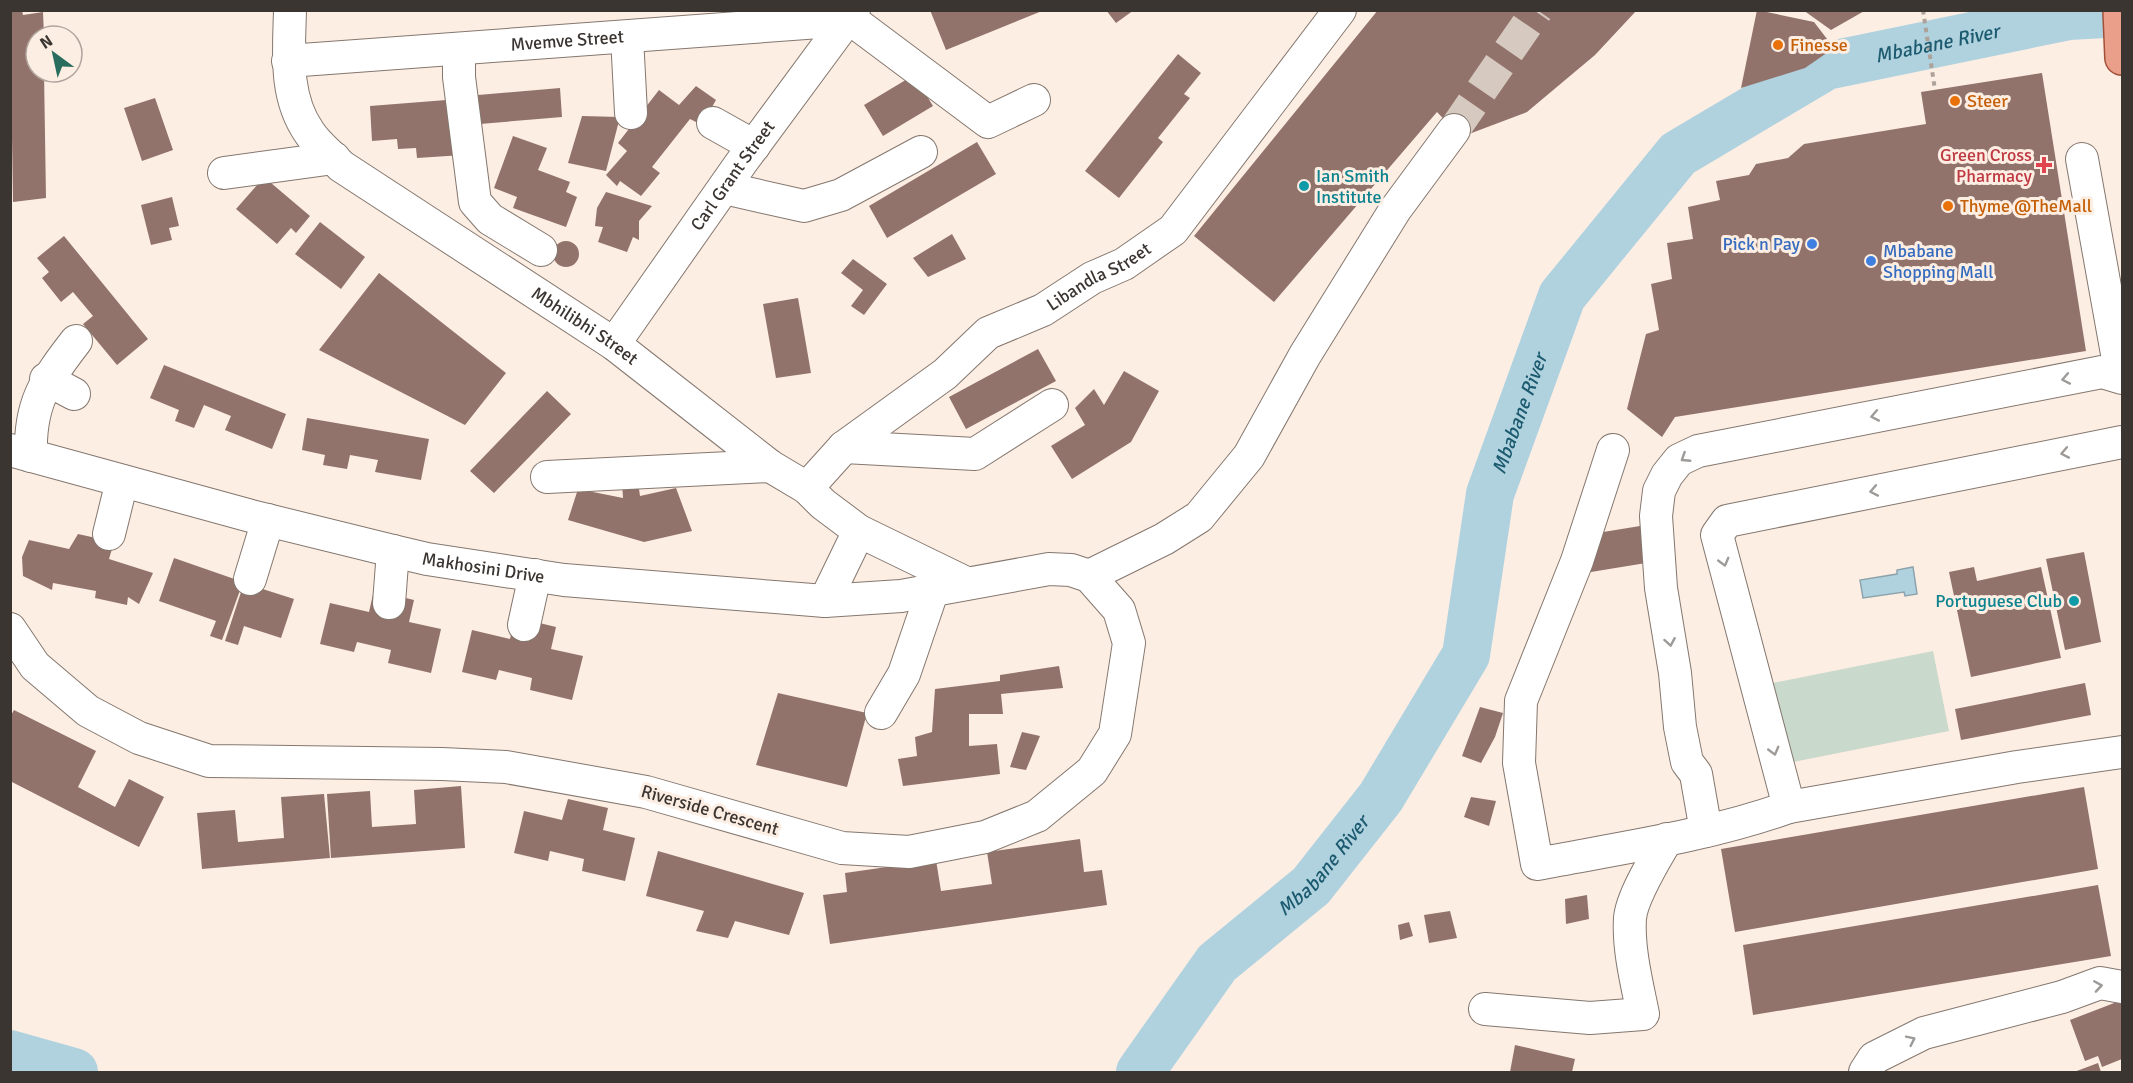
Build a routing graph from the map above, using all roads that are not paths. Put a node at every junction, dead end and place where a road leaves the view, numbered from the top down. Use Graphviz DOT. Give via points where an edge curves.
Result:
graph roads {
  1 [pos="290,10"];
  2 [pos="1340,10"];
  3 [pos="2120,10"];
  4 [pos="850,16"];
  5 [pos="670,22"];
  6 [pos="627,37"];
  7 [pos="459,50"];
  8 [pos="2122,57"];
  9 [pos="288,61"];
  10 [pos="1034,100"];
  11 [pos="631,112"];
  12 [pos="713,123"];
  13 [pos="1454,130"];
  14 [pos="754,146"];
  15 [pos="921,152"];
  16 [pos="334,158"];
  17 [pos="2082,159"];
  18 [pos="224,174"];
  19 [pos="724,188"];
  20 [pos="541,250"];
  21 [pos="76,341"];
  22 [pos="614,344"];
  23 [pos="2122,377"];
  24 [pos="46,379"];
  25 [pos="74,394"];
  26 [pos="1052,405"];
  27 [pos="2122,442"];
  28 [pos="844,447"];
  29 [pos="1613,450"];
  30 [pos="21,453"];
  31 [pos="770,466"];
  32 [pos="547,477"];
  33 [pos="122,481"];
  34 [pos="807,488"];
  35 [pos="268,520"];
  36 [pos="859,531"];
  37 [pos="109,534"];
  38 [pos="393,551"];
  39 [pos="534,575"];
  40 [pos="1089,576"];
  41 [pos="250,579"];
  42 [pos="966,583"];
  43 [pos="933,589"];
  44 [pos="825,601"];
  45 [pos="390,603"];
  46 [pos="524,626"];
  47 [pos="10,629"];
  48 [pos="881,713"];
  49 [pos="2122,752"];
  50 [pos="1789,807"];
  51 [pos="1706,831"];
  52 [pos="1667,838"];
  53 [pos="2122,987"];
  54 [pos="1485,1009"];
  55 [pos="1865,1072"];
  1 -- 9 [label="street, Mbhilibhi Street"];
  2 -- 28 [label="street, Libandla Street" via="1173,230 1124,264 1092,278 1043,310 988,333 945,374"];
  3 -- 8 [label="main road"];
  4 -- 5 [label="street, Mvemve Street"];
  4 -- 10 [label="street" via="988,122"];
  4 -- 14 [label="street, Carl Grant Street"];
  5 -- 6 [label="street, Mvemve Street"];
  6 -- 7 [label="street, Mvemve Street"];
  6 -- 11 [label="street"];
  7 -- 9 [label="street, Mvemve Street"];
  7 -- 20 [label="street" via="475,202 490,219"];
  9 -- 16 [label="street, Mbhilibhi Street" via="292,97 309,133"];
  12 -- 14 [label="street"];
  13 -- 40 [label="street" via="1377,239 1305,355 1249,456 1198,517 1164,539"];
  14 -- 19 [label="street, Carl Grant Street"];
  15 -- 19 [label="street" via="841,195 804,206"];
  16 -- 18 [label="street"];
  16 -- 22 [label="street, Mbhilibhi Street"];
  17 -- 23 [label="street"];
  19 -- 22 [label="street, Carl Grant Street"];
  21 -- 24 [label="street"];
  22 -- 31 [label="street, Mbhilibhi Street"];
  23 -- 51 [label="street, one-way" via="2102,372 1698,451 1679,460 1659,491 1656,516 1660,588 1676,673 1680,727 1687,762 1696,774"];
  24 -- 25 [label="street"];
  24 -- 30 [label="street"];
  26 -- 28 [label="street" via="975,454"];
  27 -- 50 [label="street, one-way" via="1727,521 1717,535"];
  28 -- 34 [label="street, Libandla Street"];
  29 -- 52 [label="street" via="1576,561 1521,701 1519,763 1537,864"];
  30 -- 33 [label="street, Makhosini Drive"];
  31 -- 32 [label="street"];
  31 -- 34 [label="street, Mbhilibhi Street"];
  33 -- 35 [label="street, Makhosini Drive"];
  33 -- 37 [label="street"];
  34 -- 36 [label="street, Mbhilibhi Street"];
  35 -- 38 [label="street, Makhosini Drive"];
  35 -- 41 [label="street"];
  36 -- 42 [label="street, Mbhilibhi Street"];
  36 -- 44 [label="street"];
  38 -- 39 [label="street, Makhosini Drive"];
  38 -- 45 [label="street"];
  39 -- 44 [label="street, Makhosini Drive" via="724,595"];
  39 -- 46 [label="street"];
  40 -- 42 [label="street" via="1049,569"];
  40 -- 47 [label="street, Riverside Crescent" via="1119,610 1129,643 1115,734 1092,771 1037,816 985,837 909,852 842,848 646,792 506,767 209,761 139,738 88,711 35,666"];
  42 -- 43 [label="street, Makhosini Drive"];
  43 -- 44 [label="street, Makhosini Drive" via="901,596"];
  43 -- 48 [label="street" via="904,674"];
  49 -- 50 [label="street"];
  50 -- 51 [label="street"];
  51 -- 52 [label="street"];
  52 -- 54 [label="street" via="1648,871 1630,916 1643,1014 1590,1018"];
  55 -- 53 [label="street, one-way" via="1874,1058 1924,1033 2062,997 2100,983"];
}
